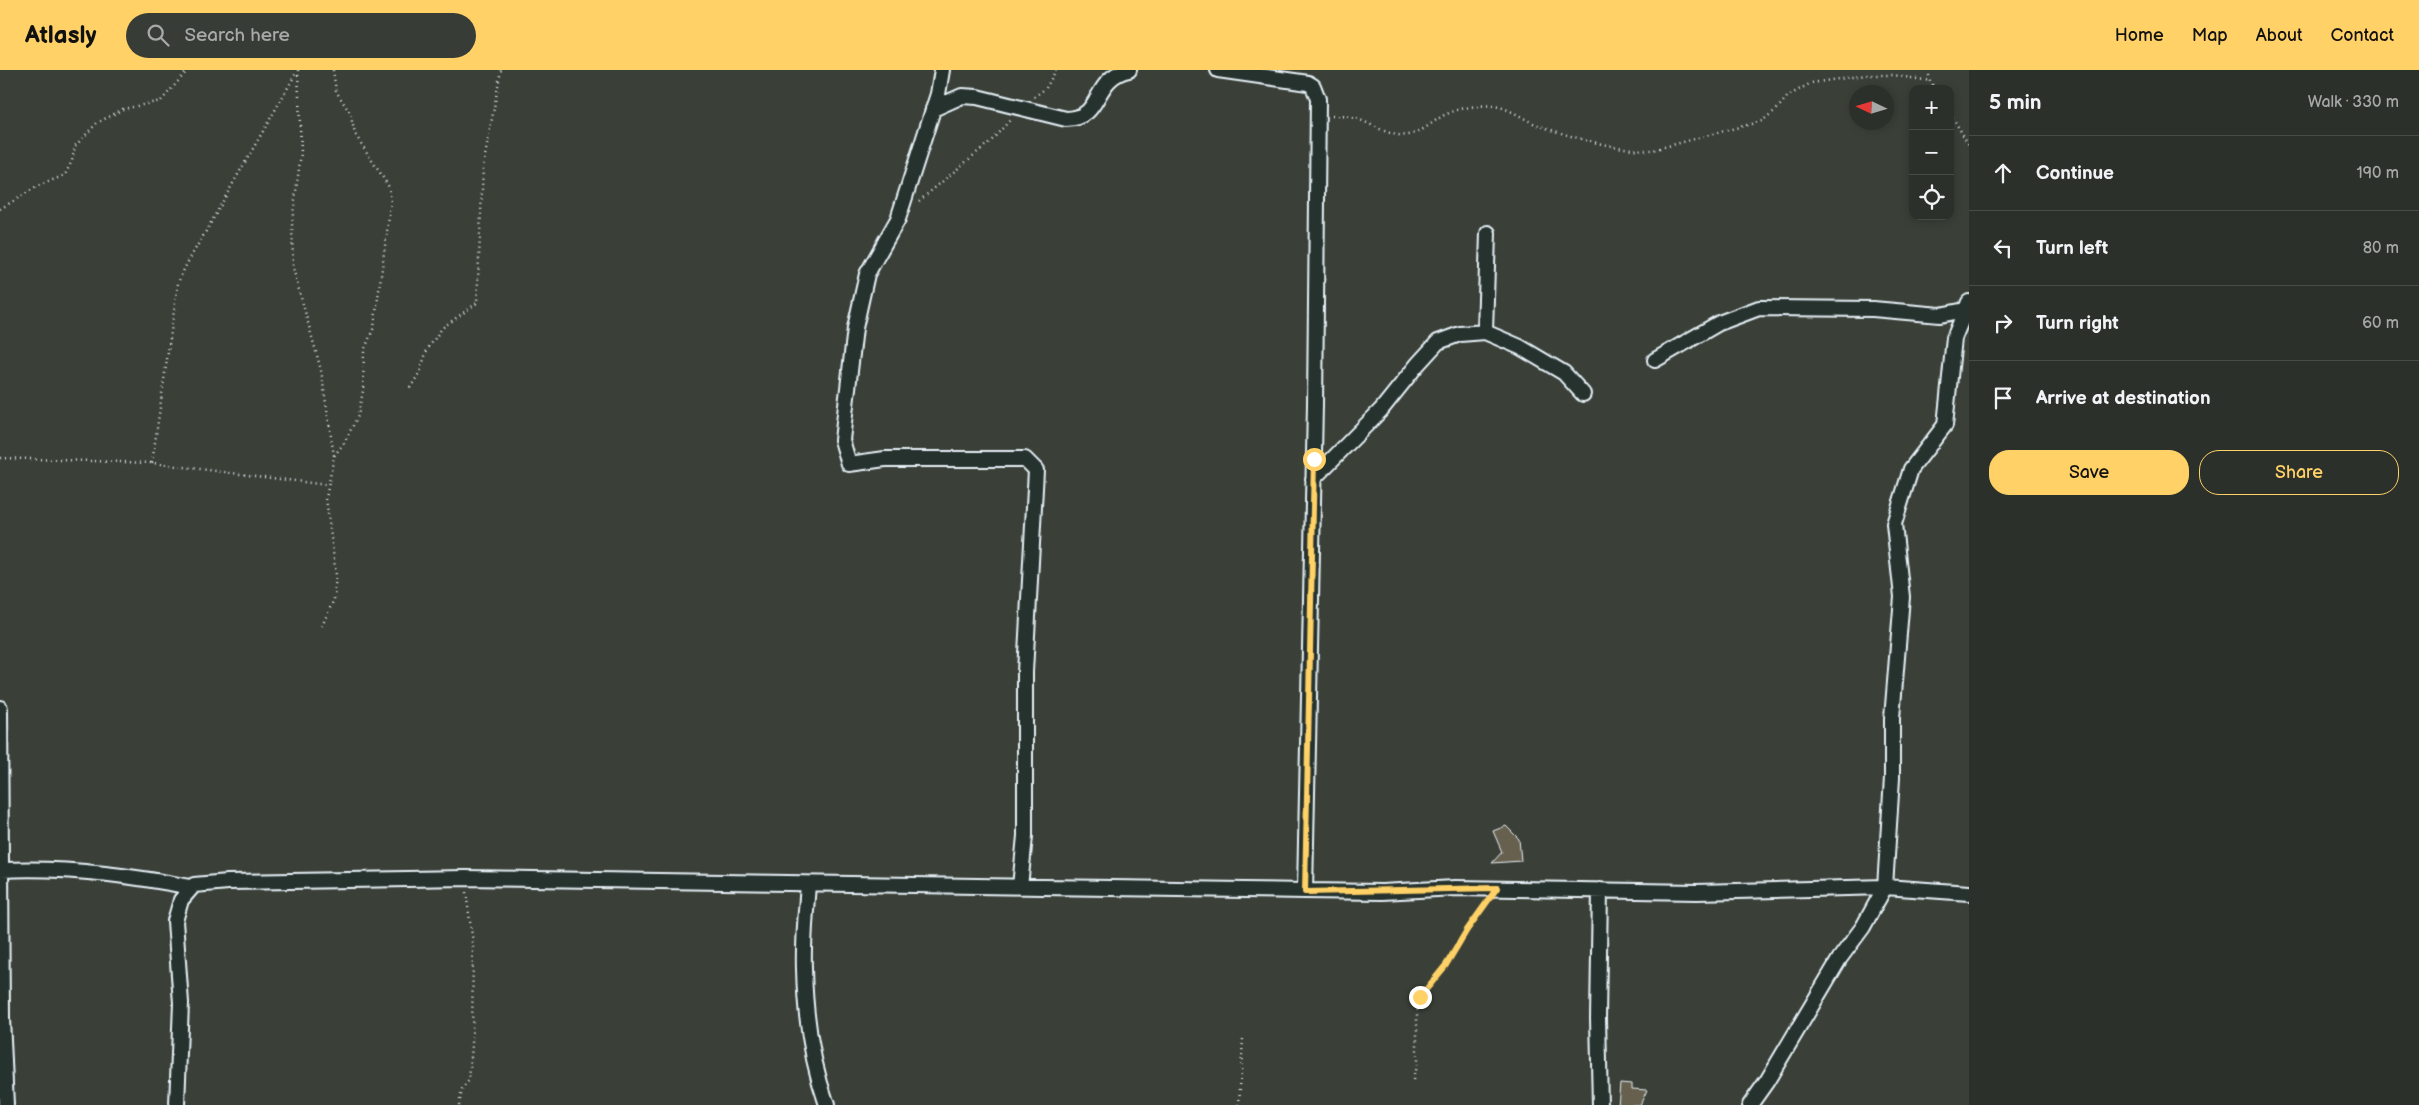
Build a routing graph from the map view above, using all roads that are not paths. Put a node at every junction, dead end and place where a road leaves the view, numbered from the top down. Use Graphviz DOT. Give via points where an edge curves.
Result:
graph roads {
  1 [pos="942,70"];
  2 [pos="1129,70"];
  3 [pos="1218,70"];
  4 [pos="932,109"];
  5 [pos="1488,233"];
  6 [pos="1967,306"];
  7 [pos="1485,332"];
  8 [pos="1655,360"];
  9 [pos="1584,394"];
  10 [pos="1313,479"];
  11 [pos="0,708"];
  12 [pos="2,870"];
  13 [pos="808,884"];
  14 [pos="190,887"];
  15 [pos="1020,887"];
  16 [pos="1885,887"];
  17 [pos="1600,890"];
  18 [pos="1305,892"];
  19 [pos="1969,893"];
  20 [pos="1,1020"];
  21 [pos="6,1105"];
  22 [pos="177,1105"];
  23 [pos="827,1105"];
  24 [pos="1600,1105"];
  25 [pos="1750,1105"];
  1 -- 4 [label="street"];
  2 -- 4 [label="street" via="1116,73 1105,83 1090,111 1078,119 962,96"];
  3 -- 10 [label="street" via="1308,83 1313,86 1318,99"];
  4 -- 15 [label="street" via="898,219 867,274 855,328 842,440 849,464 885,459 1025,459 1036,470 1024,672 1025,836"];
  5 -- 7 [label="street"];
  6 -- 8 [label="street" via="1940,314 1874,309 1759,308 1719,323"];
  6 -- 16 [label="street" via="1954,338 1945,425 1911,469 1894,524 1902,597 1892,718"];
  7 -- 9 [label="street" via="1520,347 1564,373"];
  7 -- 10 [label="street" via="1460,334 1438,342 1382,410"];
  10 -- 18 [label="street"];
  11 -- 12 [label="street"];
  12 -- 14 [label="street" via="65,870"];
  12 -- 20 [label="street"];
  13 -- 14 [label="street" via="465,878 228,882"];
  13 -- 15 [label="street"];
  13 -- 23 [label="street" via="805,987 816,1070"];
  14 -- 22 [label="street" via="178,907 175,921 181,1003"];
  15 -- 18 [label="street"];
  16 -- 17 [label="street" via="1697,892"];
  16 -- 19 [label="street"];
  16 -- 25 [label="street" via="1864,927 1840,958"];
  17 -- 18 [label="street" via="1497,888"];
  17 -- 24 [label="street"];
  20 -- 21 [label="street"];
}
